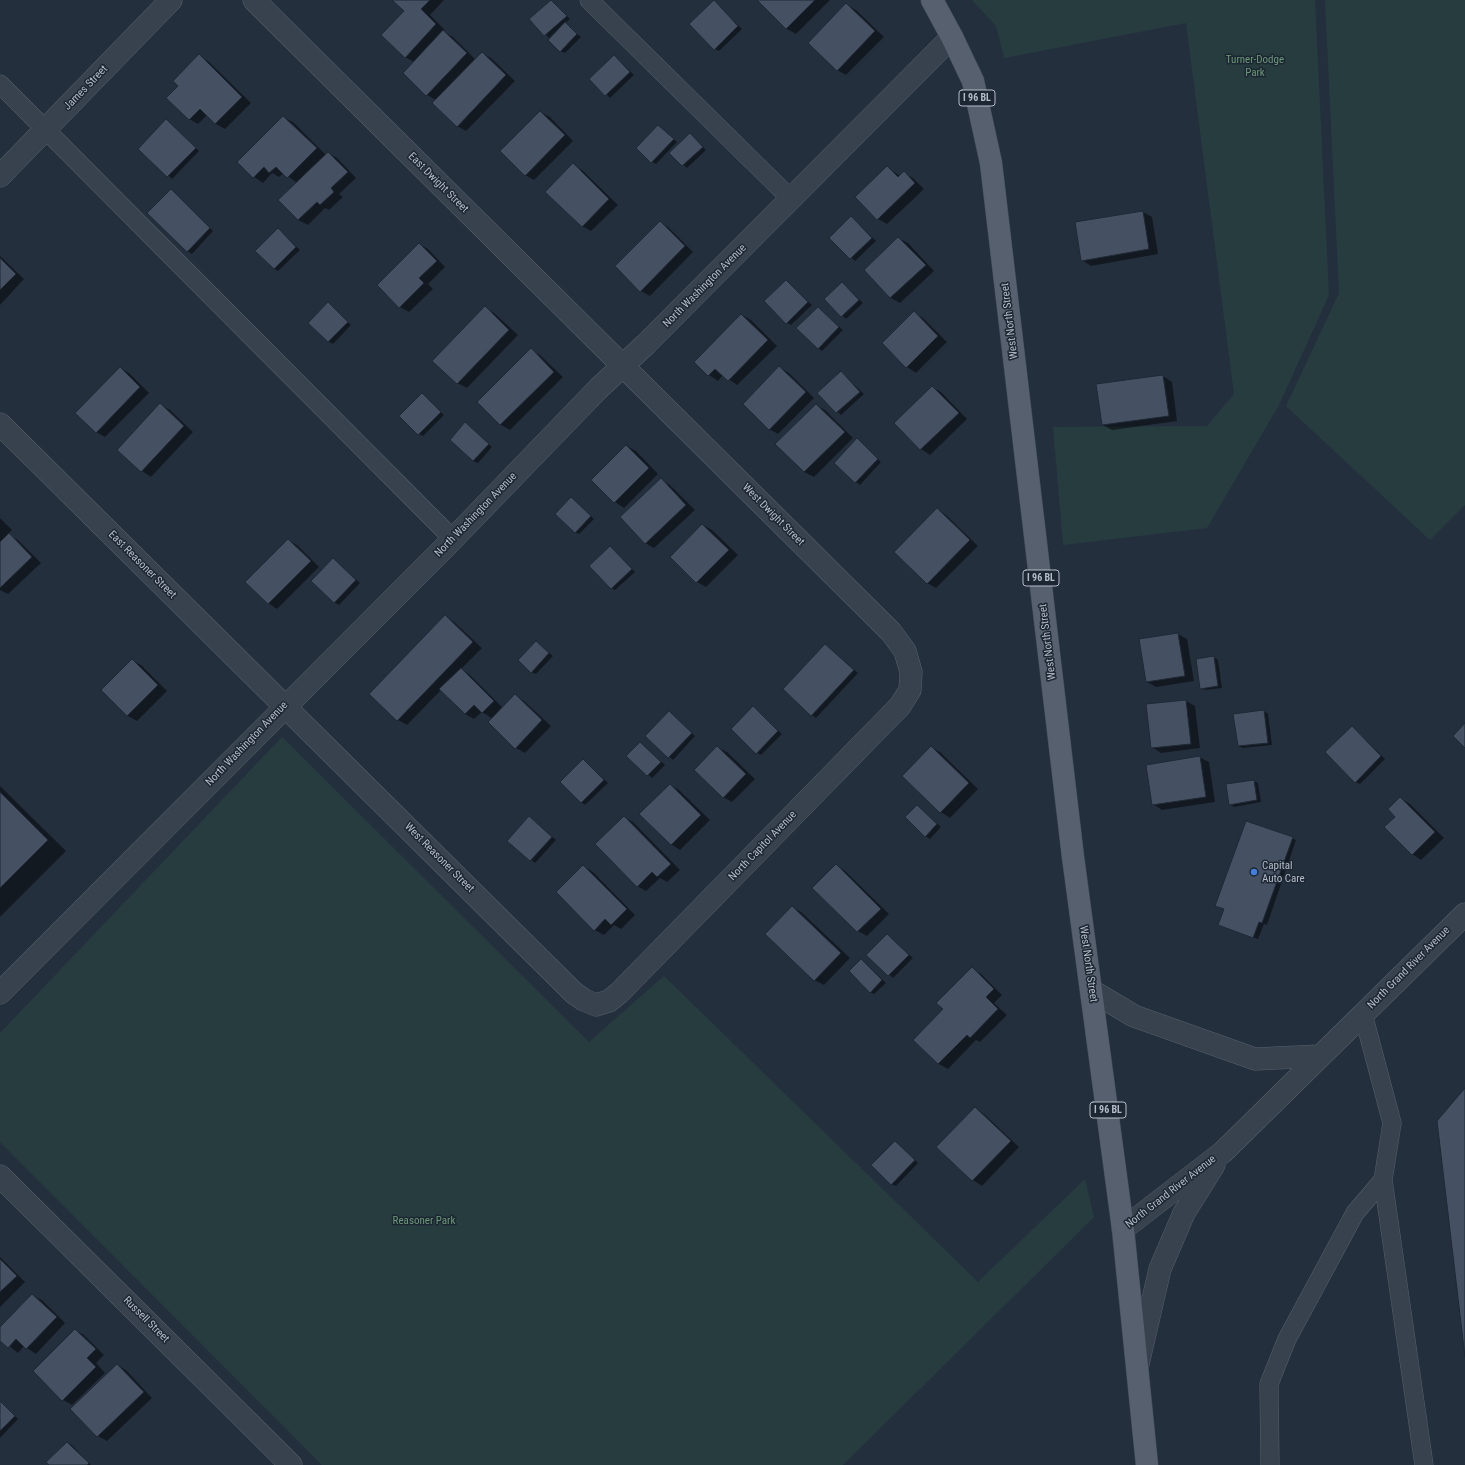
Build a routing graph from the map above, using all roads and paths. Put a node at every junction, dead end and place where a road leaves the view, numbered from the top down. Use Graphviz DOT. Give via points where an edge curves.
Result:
graph roads {
  1 [pos="171,0"];
  2 [pos="254,0"];
  3 [pos="589,0"];
  4 [pos="939,3"];
  5 [pos="952,37"];
  6 [pos="0,84"];
  7 [pos="46,130"];
  8 [pos="0,176"];
  9 [pos="791,199"];
  10 [pos="622,366"];
  11 [pos="0,424"];
  12 [pos="452,539"];
  13 [pos="911,672"];
  14 [pos="285,706"];
  15 [pos="1465,914"];
  16 [pos="1092,991"];
  17 [pos="0,993"];
  18 [pos="596,1005"];
  19 [pos="1363,1014"];
  20 [pos="1319,1056"];
  21 [pos="1223,1152"];
  22 [pos="0,1176"];
  23 [pos="1383,1180"];
  24 [pos="1123,1229"];
  25 [pos="1137,1368"];
  26 [pos="291,1465"];
  27 [pos="1146,1465"];
  28 [pos="1270,1465"];
  29 [pos="1424,1465"];
  1 -- 7 [label="street, James Street"];
  2 -- 10 [label="street, East Dwight Street"];
  3 -- 9 [label="lane"];
  4 -- 5 [label="main road, I 96 BL"];
  5 -- 9 [label="street, North Washington Avenue"];
  5 -- 16 [label="main road, West North Street / I 96 BL" via="973,81 991,163 1073,857"];
  6 -- 7 [label="lane"];
  7 -- 8 [label="street, James Street"];
  7 -- 12 [label="lane"];
  9 -- 10 [label="street, North Washington Avenue"];
  10 -- 12 [label="street, North Washington Avenue"];
  10 -- 13 [label="street, West Dwight Street" via="891,632 905,650"];
  11 -- 14 [label="street, East Reasoner Street"];
  12 -- 14 [label="street, North Washington Avenue"];
  13 -- 18 [label="street, North Capitol Avenue" via="910,690 900,706 619,993 609,1001"];
  14 -- 17 [label="street, North Washington Avenue"];
  14 -- 18 [label="street, West Reasoner Street" via="574,993"];
  15 -- 19 [label="street, North Grand River Avenue"];
  16 -- 20 [label="street" via="1134,1016 1255,1058"];
  16 -- 24 [label="main road, West North Street / I 96 BL"];
  19 -- 20 [label="street, North Grand River Avenue"];
  19 -- 23 [label="lane" via="1392,1123"];
  20 -- 21 [label="street, North Grand River Avenue"];
  21 -- 24 [label="street, North Grand River Avenue"];
  21 -- 25 [label="street" via="1184,1213 1160,1269"];
  22 -- 26 [label="street, Russell Street"];
  23 -- 28 [label="lane" via="1355,1213 1287,1340 1269,1384"];
  23 -- 29 [label="lane"];
  24 -- 25 [label="main road, North Grand River Avenue / I 96 BL"];
  25 -- 27 [label="main road, North Grand River Avenue / I 96 BL"];
}
